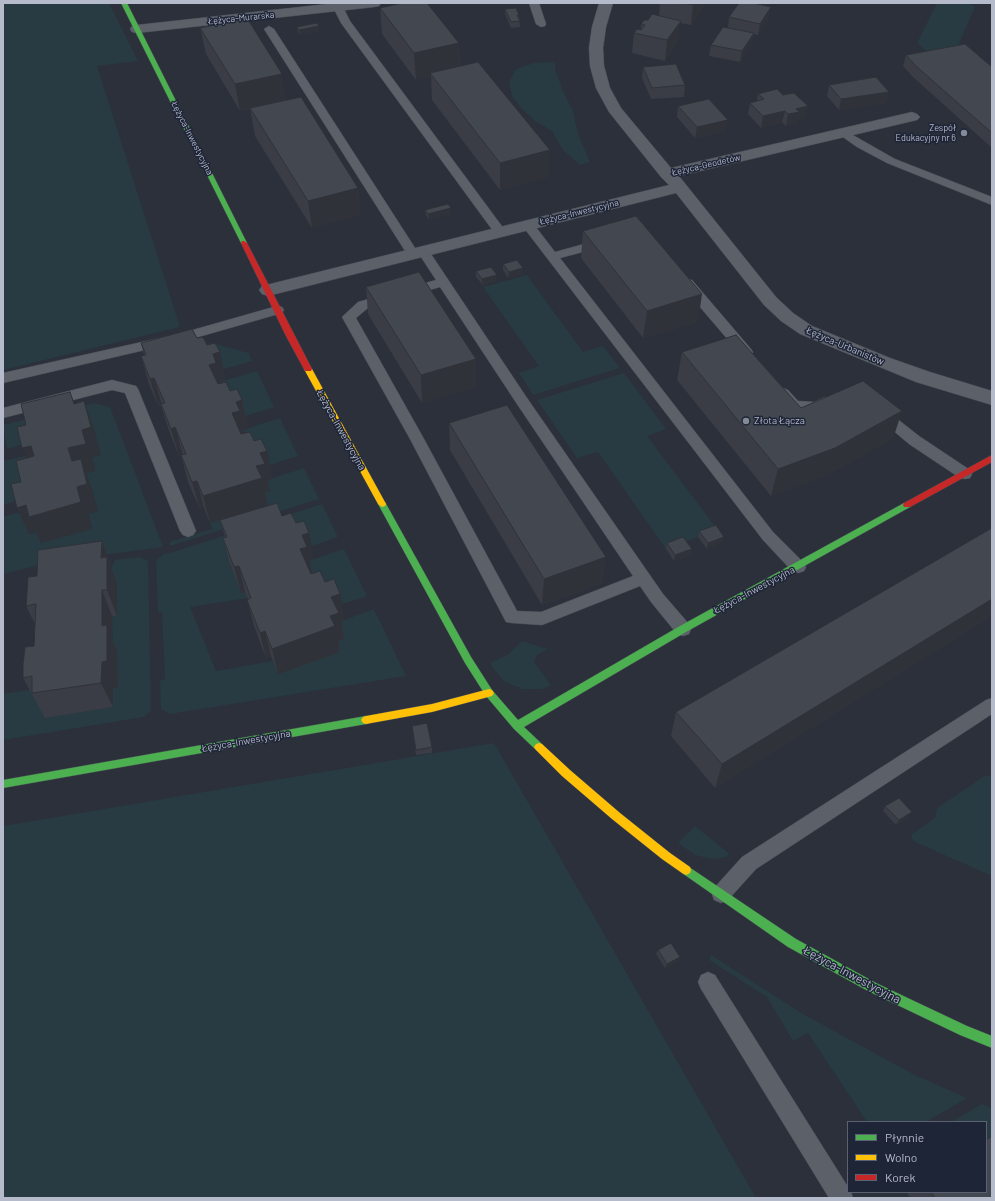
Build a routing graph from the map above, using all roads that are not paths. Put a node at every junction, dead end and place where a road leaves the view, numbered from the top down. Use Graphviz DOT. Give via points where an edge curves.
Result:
graph roads {
  1 [pos="124,3"];
  2 [pos="374,3"];
  3 [pos="534,3"];
  4 [pos="606,3"];
  5 [pos="338,7"];
  6 [pos="541,24"];
  7 [pos="138,29"];
  8 [pos="269,29"];
  9 [pos="912,117"];
  10 [pos="844,133"];
  11 [pos="668,174"];
  12 [pos="680,187"];
  13 [pos="992,201"];
  14 [pos="528,225"];
  15 [pos="500,232"];
  16 [pos="613,239"];
  17 [pos="418,252"];
  18 [pos="554,256"];
  19 [pos="677,270"];
  20 [pos="443,282"];
  21 [pos="268,290"];
  22 [pos="277,310"];
  23 [pos="753,360"];
  24 [pos="3,378"];
  25 [pos="773,382"];
  26 [pos="834,398"];
  27 [pos="992,398"];
  28 [pos="868,402"];
  29 [pos="3,413"];
  30 [pos="992,458"];
  31 [pos="965,474"];
  32 [pos="188,531"];
  33 [pos="798,566"];
  34 [pos="644,578"];
  35 [pos="683,629"];
  36 [pos="489,693"];
  37 [pos="992,705"];
  38 [pos="517,726"];
  39 [pos="3,784"];
  40 [pos="721,894"];
  41 [pos="708,982"];
  42 [pos="992,1042"];
  43 [pos="842,1198"];
  1 -- 7 [label="street"];
  2 -- 5 [label="street, Łężyca-Murarska"];
  3 -- 6 [label="lane"];
  4 -- 11 [label="street, Łężyca-Geodetów" via="596,48 597,66 603,88 614,109"];
  5 -- 7 [label="street, Łężyca-Murarska"];
  5 -- 15 [label="lane" via="345,21"];
  7 -- 21 [label="street, Łężyca-Inwestycyjna"];
  8 -- 17 [label="lane"];
  9 -- 10 [label="street, Łężyca-Geodetów"];
  10 -- 11 [label="street, Łężyca-Geodetów"];
  10 -- 13 [label="lane" via="891,161"];
  11 -- 12 [label="street, Łężyca-Urbanistów"];
  12 -- 14 [label="street, Łężyca-Inwestycyjna"];
  12 -- 27 [label="street, Łężyca-Urbanistów" via="770,301 806,330 882,362"];
  14 -- 15 [label="street, Łężyca-Inwestycyjna"];
  14 -- 18 [label="lane"];
  15 -- 17 [label="street, Łężyca-Inwestycyjna"];
  16 -- 18 [label="lane"];
  17 -- 20 [label="lane"];
  17 -- 21 [label="street, Łężyca-Inwestycyjna"];
  18 -- 33 [label="lane" via="768,536"];
  19 -- 23 [label="lane"];
  20 -- 34 [label="lane"];
  20 -- 34 [label="lane" via="363,305 349,317 512,617 542,619"];
  21 -- 22 [label="street, Łężyca-Inwestycyjna"];
  22 -- 24 [label="lane" via="183,337"];
  22 -- 36 [label="street, Łężyca-Inwestycyjna" via="468,660"];
  25 -- 26 [label="lane" via="794,405 816,407"];
  28 -- 31 [label="lane" via="914,440"];
  29 -- 32 [label="lane" via="112,385 131,389"];
  30 -- 31 [label="street, Łężyca-Inwestycyjna"];
  31 -- 33 [label="street, Łężyca-Inwestycyjna"];
  33 -- 35 [label="street, Łężyca-Inwestycyjna"];
  34 -- 35 [label="lane"];
  35 -- 38 [label="street, Łężyca-Inwestycyjna"];
  36 -- 38 [label="street, Łężyca-Inwestycyjna"];
  36 -- 39 [label="street, Łężyca-Inwestycyjna" via="432,708"];
  37 -- 40 [label="lane" via="749,863"];
  38 -- 40 [label="street, Łężyca-Inwestycyjna" via="616,816 666,856"];
  40 -- 42 [label="street, Łężyca-Inwestycyjna" via="792,943 872,987"];
  41 -- 43 [label="lane"];
}
